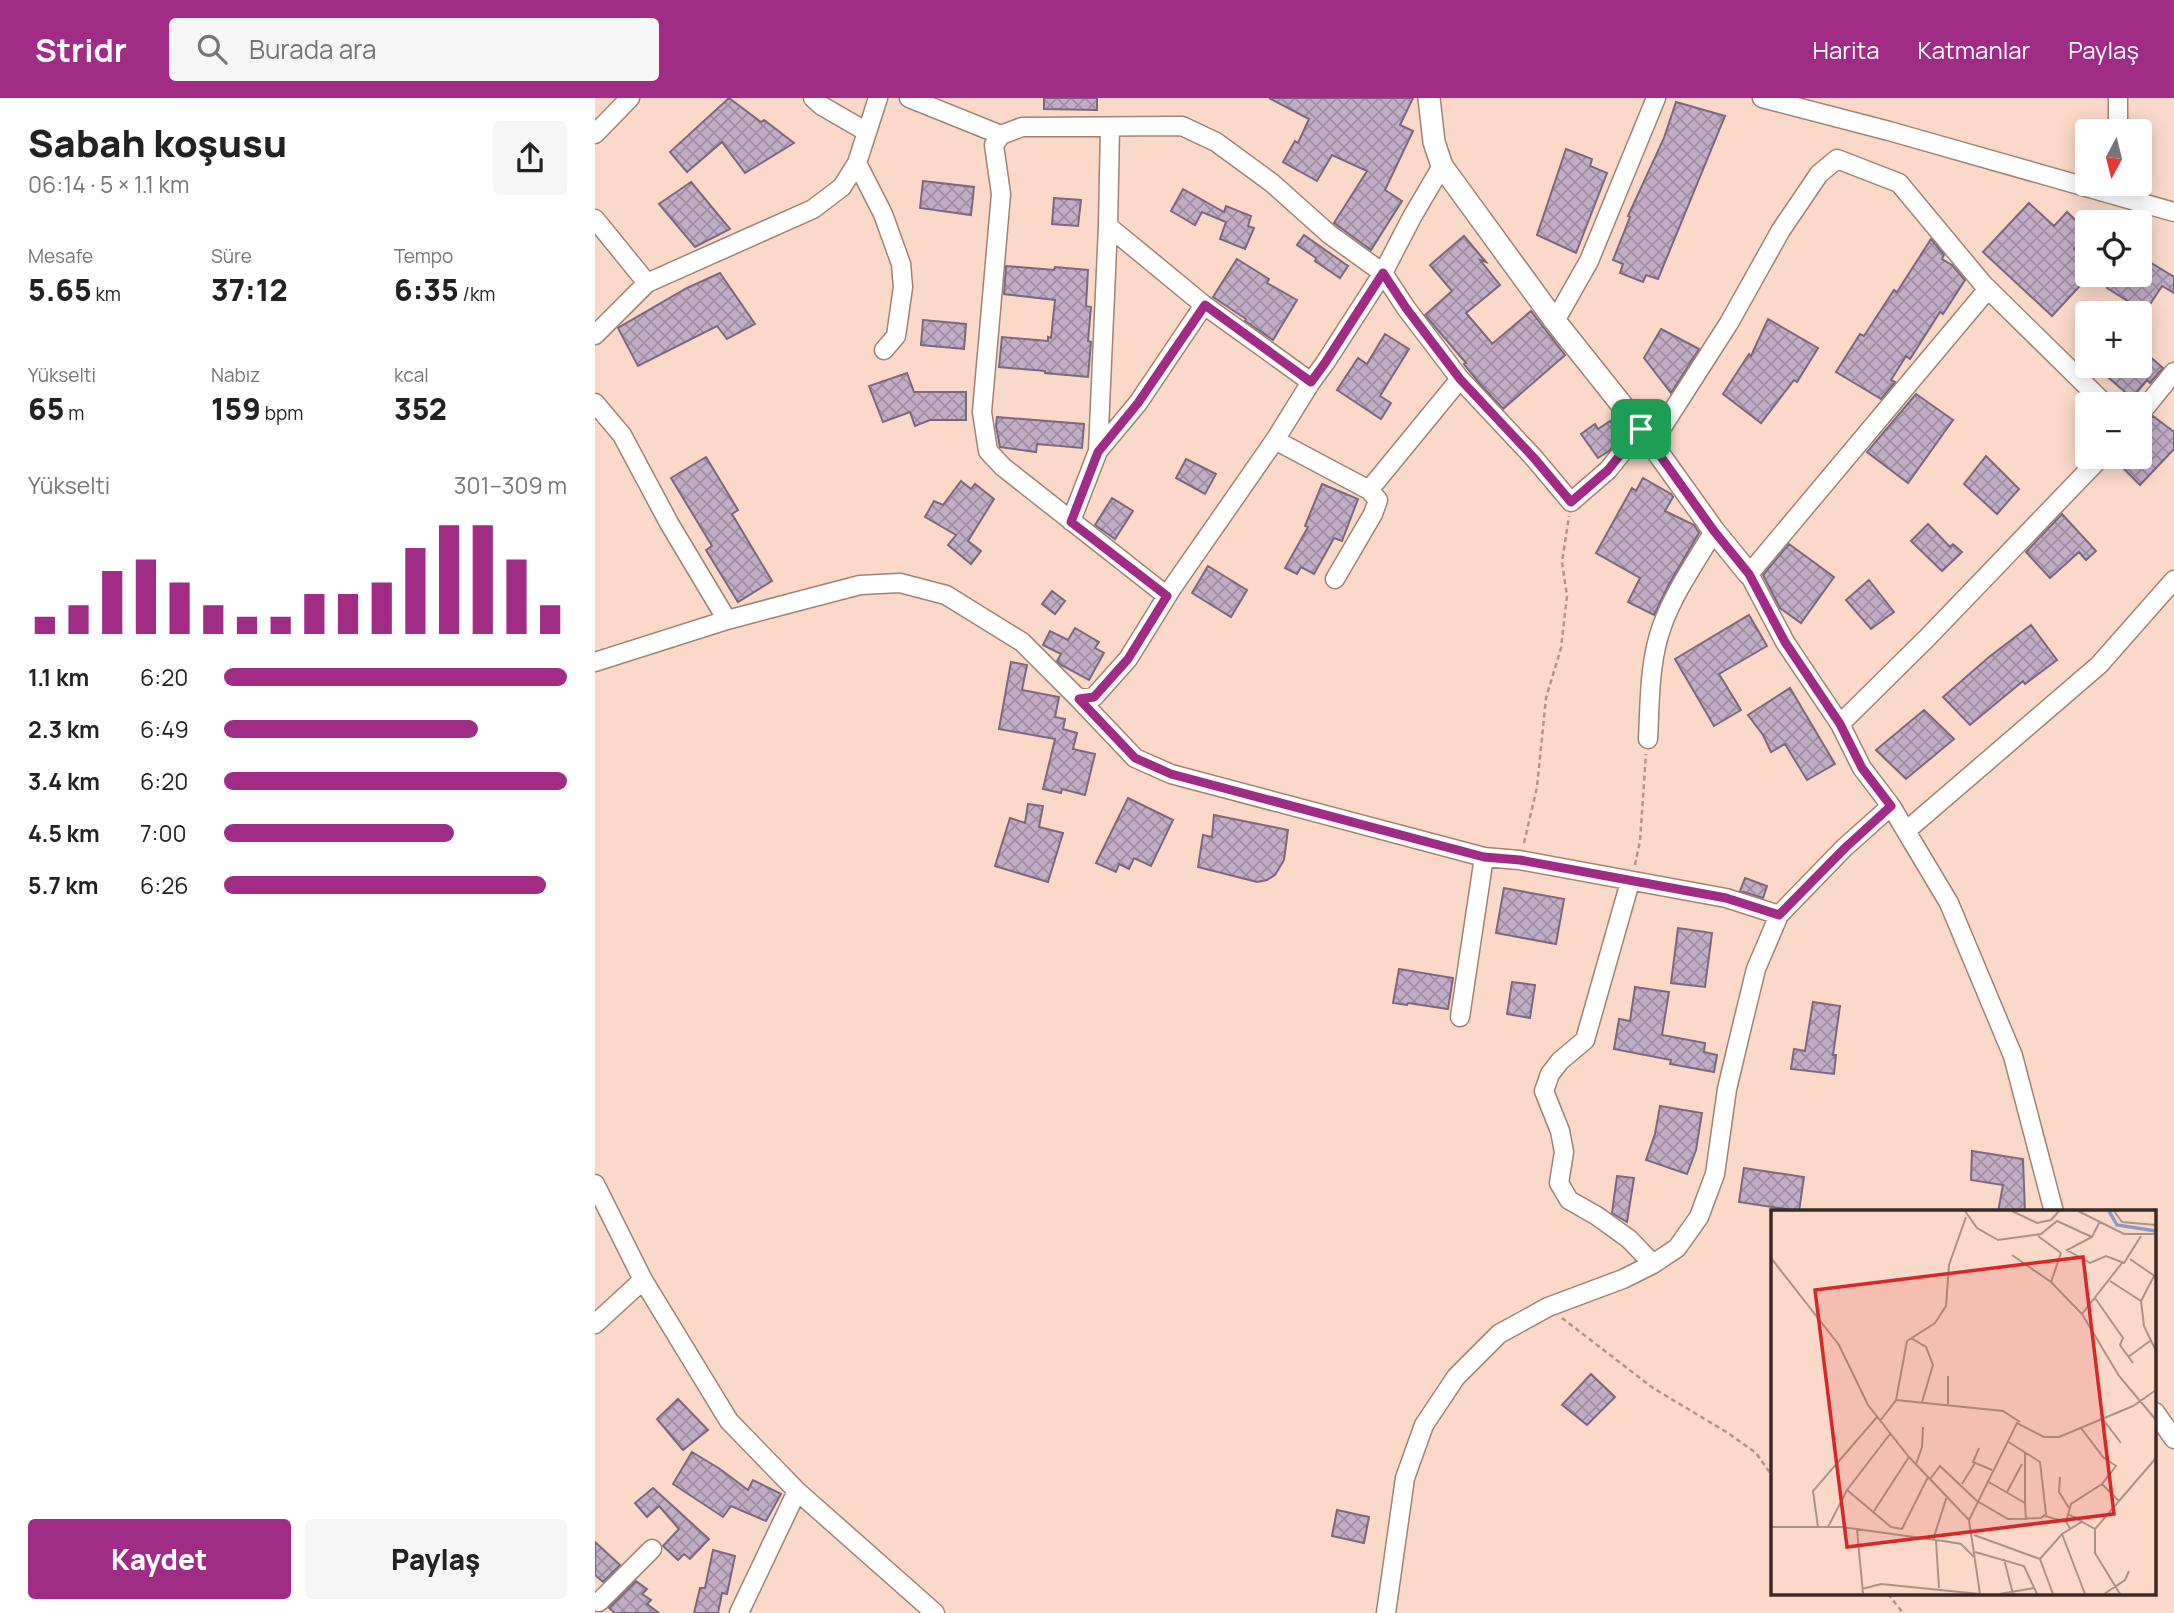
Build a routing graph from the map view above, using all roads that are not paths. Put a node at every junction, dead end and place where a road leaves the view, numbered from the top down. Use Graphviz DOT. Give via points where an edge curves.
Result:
graph roads {
  1 [pos="630,98"];
  2 [pos="842,98"];
  3 [pos="878,98"];
  4 [pos="909,98"];
  5 [pos="1429,98"];
  6 [pos="1655,98"];
  7 [pos="1762,98"];
  8 [pos="2118,98"];
  9 [pos="817,102"];
  10 [pos="2118,119"];
  11 [pos="1110,127"];
  12 [pos="867,132"];
  13 [pos="595,134"];
  14 [pos="1001,135"];
  15 [pos="857,163"];
  16 [pos="1442,166"];
  17 [pos="2075,180"];
  18 [pos="2127,196"];
  19 [pos="2174,212"];
  20 [pos="595,219"];
  21 [pos="1108,226"];
  22 [pos="1383,273"];
  23 [pos="647,283"];
  24 [pos="1988,289"];
  25 [pos="1205,305"];
  26 [pos="1555,321"];
  27 [pos="595,335"];
  28 [pos="884,350"];
  29 [pos="2174,372"];
  30 [pos="1460,379"];
  31 [pos="1311,382"];
  32 [pos="2093,392"];
  33 [pos="2152,399"];
  34 [pos="595,403"];
  35 [pos="1646,436"];
  36 [pos="1275,440"];
  37 [pos="1098,452"];
  38 [pos="2089,469"];
  39 [pos="1369,490"];
  40 [pos="1071,522"];
  41 [pos="1714,531"];
  42 [pos="1749,574"];
  43 [pos="1335,579"];
  44 [pos="2174,580"];
  45 [pos="1167,596"];
  46 [pos="727,620"];
  47 [pos="597,659"];
  48 [pos="1079,699"];
  49 [pos="1840,724"];
  50 [pos="1648,739"];
  51 [pos="1891,806"];
  52 [pos="1906,831"];
  53 [pos="1484,857"];
  54 [pos="1630,882"];
  55 [pos="1779,915"];
  56 [pos="1460,1017"];
  57 [pos="595,1184"];
  58 [pos="2053,1210"];
  59 [pos="1653,1264"];
  60 [pos="643,1280"];
  61 [pos="595,1324"];
  62 [pos="2157,1415"];
  63 [pos="2174,1439"];
  64 [pos="797,1491"];
  65 [pos="652,1549"];
  66 [pos="601,1605"];
  67 [pos="739,1613"];
  68 [pos="935,1613"];
  69 [pos="1386,1613"];
  1 -- 13 [label="street"];
  2 -- 9 [label="street"];
  3 -- 12 [label="street"];
  4 -- 14 [label="street"];
  5 -- 16 [label="street"];
  6 -- 26 [label="street" via="1589,261"];
  7 -- 17 [label="street"];
  8 -- 10 [label="street"];
  9 -- 12 [label="street"];
  11 -- 14 [label="street" via="1022,127"];
  11 -- 21 [label="street"];
  11 -- 22 [label="street" via="1182,126 1216,142"];
  12 -- 15 [label="street"];
  14 -- 40 [label="street" via="994,145 1001,194 982,412 988,451"];
  15 -- 23 [label="street" via="842,187 813,209"];
  15 -- 28 [label="street" via="901,264 903,287 896,336"];
  16 -- 22 [label="street"];
  16 -- 26 [label="street"];
  18 -- 19 [label="street"];
  20 -- 23 [label="street"];
  21 -- 25 [label="street"];
  21 -- 37 [label="street"];
  22 -- 30 [label="street"];
  22 -- 31 [label="street"];
  23 -- 27 [label="street"];
  24 -- 32 [label="street"];
  24 -- 35 [label="street" via="1899,183 1837,159 1819,174 1781,230 1729,323"];
  24 -- 42 [label="street"];
  25 -- 31 [label="street"];
  25 -- 37 [label="street" via="1138,403"];
  26 -- 35 [label="street"];
  29 -- 33 [label="street"];
  30 -- 35 [label="street" via="1571,502"];
  30 -- 39 [label="street"];
  31 -- 36 [label="street"];
  34 -- 46 [label="street" via="622,435"];
  35 -- 41 [label="street"];
  36 -- 39 [label="street"];
  36 -- 45 [label="street"];
  37 -- 40 [label="street"];
  38 -- 49 [label="street"];
  39 -- 43 [label="street" via="1378,500 1373,514"];
  40 -- 45 [label="street"];
  41 -- 42 [label="street"];
  41 -- 50 [label="street" via="1663,624 1650,678"];
  42 -- 49 [label="street" via="1785,642"];
  44 -- 52 [label="street" via="2099,665"];
  45 -- 48 [label="street" via="1128,659 1094,697"];
  46 -- 47 [label="street"];
  46 -- 48 [label="street" via="860,585 900,583 946,595 1022,642"];
  48 -- 53 [label="street" via="1135,758 1171,774"];
  49 -- 51 [label="street" via="1862,768"];
  51 -- 52 [label="street"];
  51 -- 55 [label="street"];
  52 -- 58 [label="street" via="1949,903 2013,1056"];
  53 -- 54 [label="street"];
  53 -- 56 [label="street"];
  54 -- 55 [label="street" via="1726,898"];
  54 -- 59 [label="street" via="1585,1040 1555,1067 1544,1091 1560,1131 1564,1152 1559,1183 1569,1200 1629,1239"];
  55 -- 59 [label="street" via="1756,969 1743,1021 1715,1174 1699,1217 1677,1248"];
  57 -- 60 [label="street"];
  59 -- 69 [label="street" via="1548,1307 1499,1334 1456,1377 1424,1425 1405,1478"];
  60 -- 61 [label="street"];
  60 -- 64 [label="street" via="729,1422"];
  62 -- 63 [label="street"];
  64 -- 67 [label="street"];
  64 -- 68 [label="street"];
  65 -- 66 [label="street"];
}
